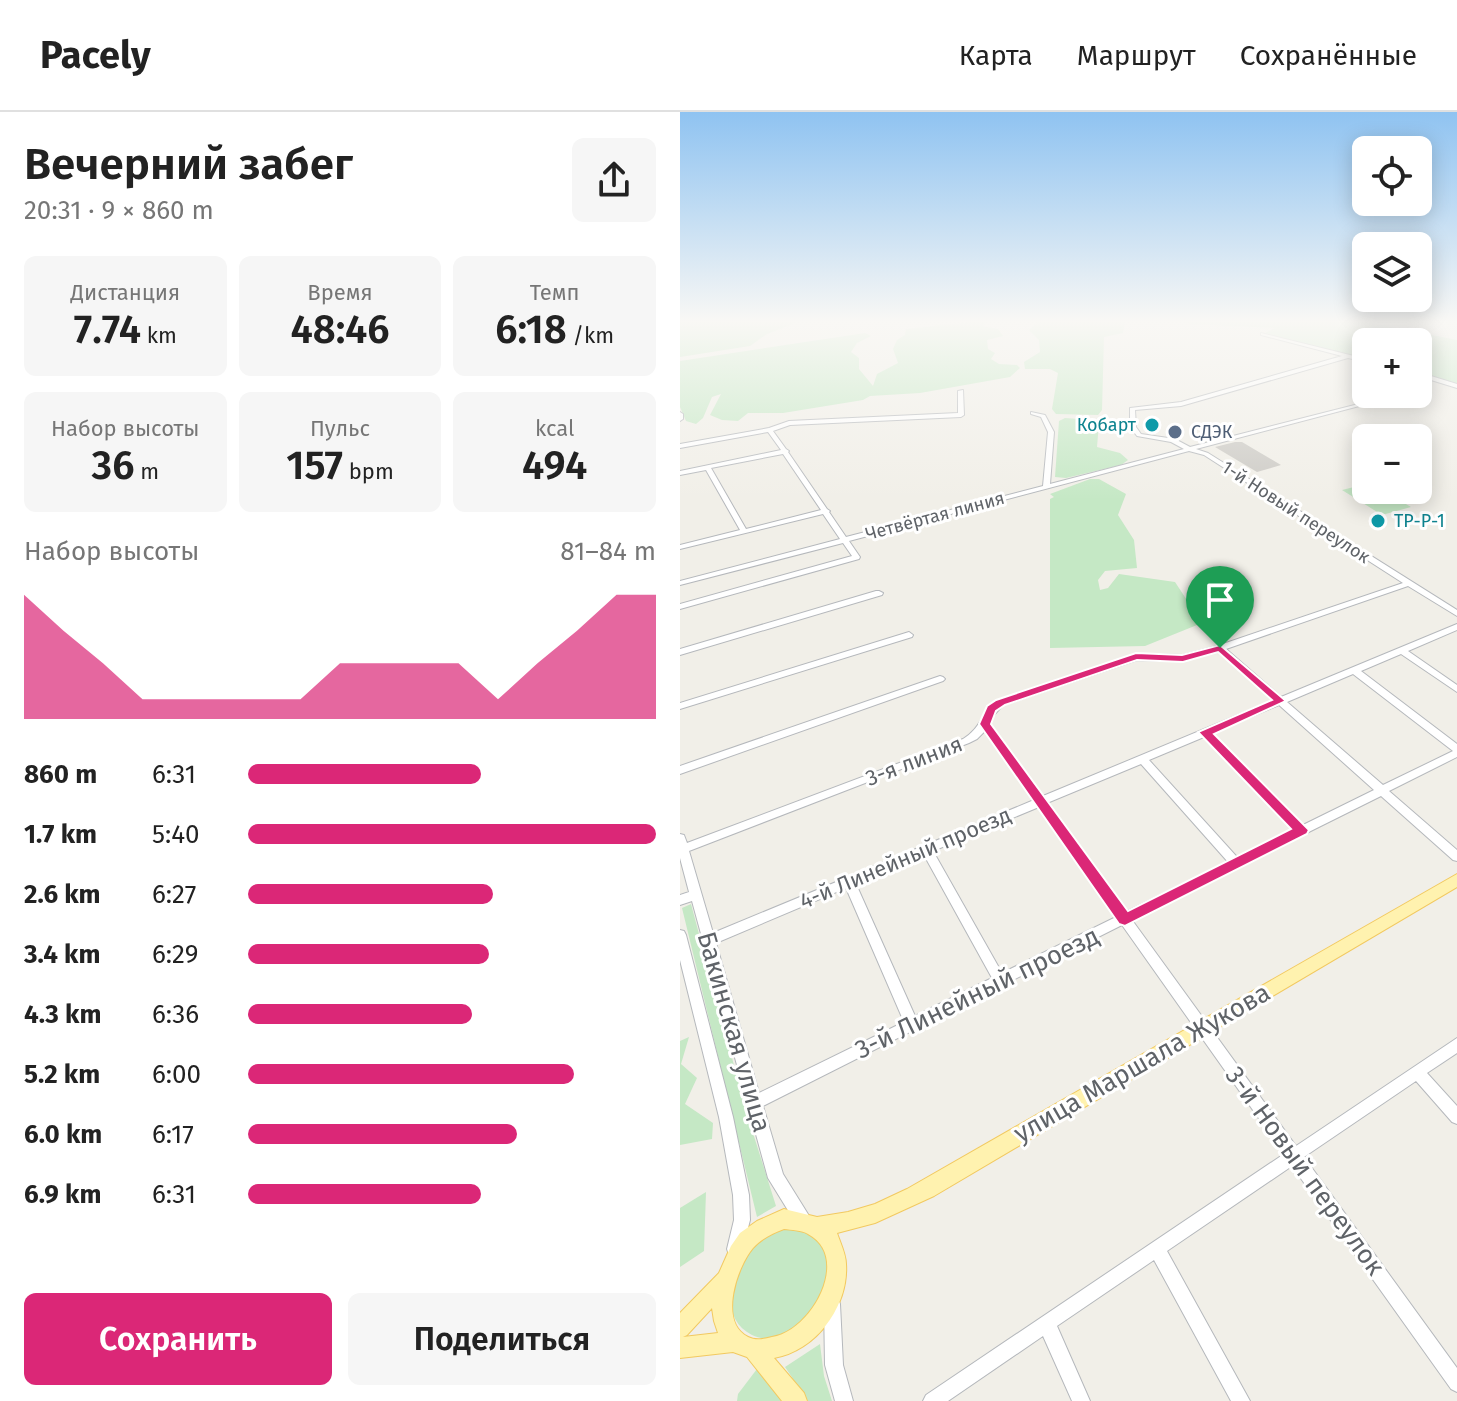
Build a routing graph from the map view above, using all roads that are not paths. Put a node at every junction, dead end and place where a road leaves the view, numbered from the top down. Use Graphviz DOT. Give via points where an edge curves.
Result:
graph roads {
  1 [pos="1264,380"];
  2 [pos="961,391"];
  3 [pos="1352,407"];
  4 [pos="1033,413"];
  5 [pos="768,430"];
  6 [pos="680,446"];
  7 [pos="1191,450"];
  8 [pos="786,451"];
  9 [pos="708,468"];
  10 [pos="680,473"];
  11 [pos="1046,487"];
  12 [pos="827,511"];
  13 [pos="744,531"];
  14 [pos="845,539"];
  15 [pos="680,547"];
  16 [pos="680,583"];
  17 [pos="1407,584"];
  18 [pos="879,593"];
  19 [pos="680,607"];
  20 [pos="1457,614"];
  21 [pos="1457,627"];
  22 [pos="909,635"];
  23 [pos="1220,648"];
  24 [pos="1402,650"];
  25 [pos="680,652"];
  26 [pos="1354,670"];
  27 [pos="940,679"];
  28 [pos="1457,689"];
  29 [pos="1280,701"];
  30 [pos="680,706"];
  31 [pos="985,724"];
  32 [pos="1205,732"];
  33 [pos="1457,751"];
  34 [pos="1142,759"];
  35 [pos="680,770"];
  36 [pos="1382,790"];
  37 [pos="1040,801"];
  38 [pos="1302,830"];
  39 [pos="681,843"];
  40 [pos="926,849"];
  41 [pos="1457,857"];
  42 [pos="1236,863"];
  43 [pos="1457,880"];
  44 [pos="849,882"];
  45 [pos="695,895"];
  46 [pos="680,900"];
  47 [pos="1125,919"];
  48 [pos="680,935"];
  49 [pos="708,941"];
  50 [pos="1000,981"];
  51 [pos="912,1025"];
  52 [pos="1201,1027"];
  53 [pos="1457,1045"];
  54 [pos="1417,1072"];
  55 [pos="754,1103"];
  56 [pos="1457,1117"];
  57 [pos="1293,1156"];
  58 [pos="811,1223"];
  59 [pos="1157,1249"];
  60 [pos="733,1259"];
  61 [pos="723,1281"];
  62 [pos="832,1298"];
  63 [pos="1047,1324"];
  64 [pos="680,1328"];
  65 [pos="746,1346"];
  66 [pos="680,1348"];
  67 [pos="1457,1383"];
  68 [pos="796,1401"];
  69 [pos="844,1401"];
  70 [pos="932,1401"];
  71 [pos="1081,1401"];
  72 [pos="1241,1401"];
  1 -- 7 [label="street, 1-й Новый переулок" via="1181,404 1132,409 1139,435 1173,440"];
  2 -- 5 [label="street" via="961,415 789,423"];
  3 -- 7 [label="street, Четвёртая линия"];
  4 -- 11 [label="street" via="1043,416 1051,432"];
  5 -- 6 [label="street"];
  5 -- 8 [label="street"];
  7 -- 11 [label="street, Четвёртая линия"];
  7 -- 17 [label="street, 1-й Новый переулок" via="1206,454"];
  8 -- 9 [label="street"];
  8 -- 12 [label="street"];
  9 -- 10 [label="street"];
  9 -- 13 [label="street"];
  11 -- 14 [label="street, Четвёртая линия"];
  12 -- 13 [label="street"];
  12 -- 14 [label="street"];
  13 -- 15 [label="street"];
  14 -- 16 [label="street, Четвёртая линия"];
  14 -- 19 [label="street" via="856,555 852,560"];
  17 -- 20 [label="street, 1-й Новый переулок"];
  17 -- 23 [label="street, 3-я линия"];
  18 -- 25 [label="street"];
  21 -- 24 [label="street, 4-й Линейный проезд"];
  22 -- 30 [label="street"];
  23 -- 29 [label="street"];
  23 -- 31 [label="street, 3-я линия" via="1183,658 1136,657 1000,703"];
  24 -- 26 [label="street, 4-й Линейный проезд"];
  24 -- 28 [label="street"];
  26 -- 29 [label="street, 4-й Линейный проезд"];
  26 -- 33 [label="street"];
  27 -- 35 [label="street"];
  29 -- 32 [label="street, 4-й Линейный проезд"];
  29 -- 36 [label="street"];
  31 -- 37 [label="street, 3-й Новый переулок"];
  31 -- 39 [label="street, 3-я линия" via="980,734 966,741"];
  32 -- 34 [label="street, 4-й Линейный проезд"];
  32 -- 38 [label="street"];
  33 -- 36 [label="street, 3-й Линейный проезд"];
  34 -- 37 [label="street, 4-й Линейный проезд"];
  34 -- 42 [label="street"];
  36 -- 38 [label="street, 3-й Линейный проезд"];
  36 -- 41 [label="street"];
  37 -- 40 [label="street, 4-й Линейный проезд"];
  37 -- 47 [label="street, 3-й Новый переулок"];
  38 -- 42 [label="street, 3-й Линейный проезд"];
  39 -- 45 [label="street, Бакинская улица"];
  40 -- 44 [label="street, 4-й Линейный проезд"];
  40 -- 50 [label="street"];
  42 -- 47 [label="street, 3-й Линейный проезд"];
  43 -- 52 [label="main road, улица Маршала Жукова"];
  44 -- 49 [label="street, 4-й Линейный проезд"];
  44 -- 51 [label="street"];
  45 -- 46 [label="street"];
  45 -- 49 [label="street, Бакинская улица"];
  47 -- 50 [label="street, 3-й Линейный проезд"];
  47 -- 52 [label="street, 3-й Новый переулок"];
  48 -- 60 [label="street, Бакинская улица" via="741,1195 742,1220"];
  49 -- 55 [label="street, Бакинская улица"];
  50 -- 51 [label="street, 3-й Линейный проезд"];
  51 -- 55 [label="street, 3-й Линейный проезд"];
  52 -- 57 [label="street, 3-й Новый переулок"];
  52 -- 58 [label="main road, улица Маршала Жукова" via="893,1207 853,1223"];
  53 -- 54 [label="street"];
  54 -- 56 [label="street"];
  54 -- 57 [label="street"];
  55 -- 58 [label="street, Бакинская улица" via="776,1178"];
  57 -- 59 [label="street"];
  57 -- 67 [label="street, 3-й Новый переулок"];
  58 -- 60 [label="main road" via="784,1219 765,1226"];
  58 -- 62 [label="main road" via="831,1240 837,1259"];
  59 -- 63 [label="street"];
  59 -- 72 [label="street"];
  60 -- 61 [label="main road"];
  61 -- 64 [label="main road"];
  61 -- 65 [label="main road" via="725,1325"];
  62 -- 65 [label="main road" via="796,1342 775,1350"];
  62 -- 69 [label="street" via="834,1365"];
  63 -- 70 [label="street"];
  63 -- 71 [label="street"];
  65 -- 66 [label="main road"];
  65 -- 68 [label="main road"];
}
